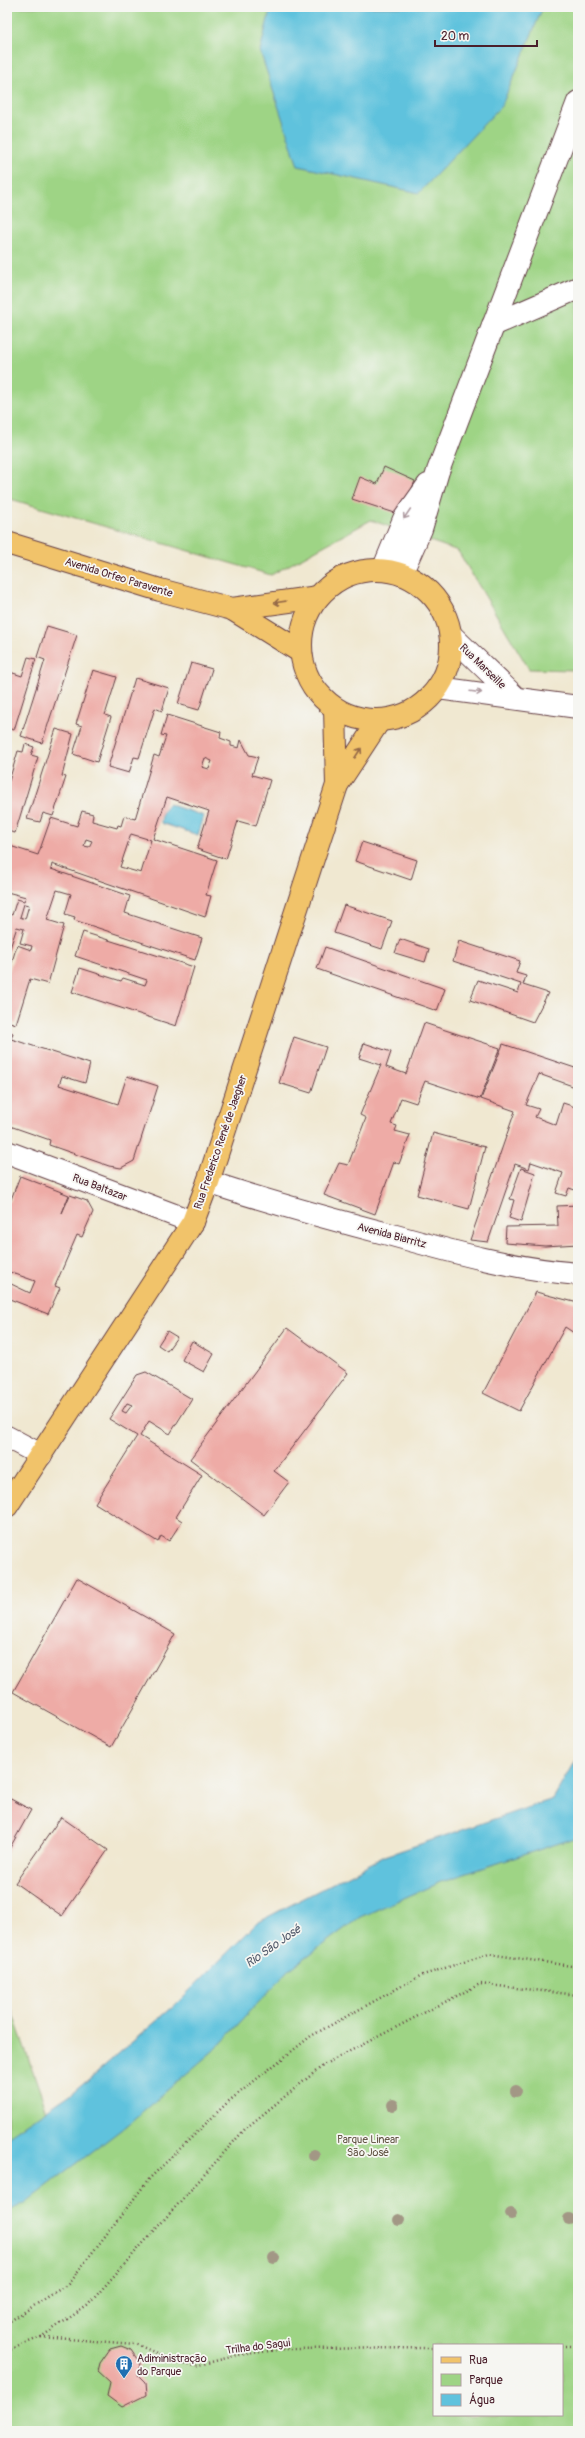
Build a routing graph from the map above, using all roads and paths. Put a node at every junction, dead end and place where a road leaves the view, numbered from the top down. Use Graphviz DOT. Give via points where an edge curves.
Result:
graph roads {
  1 [pos="578,102"];
  2 [pos="578,288"];
  3 [pos="493,325"];
  4 [pos="7,543"];
  5 [pos="392,572"];
  6 [pos="318,597"];
  7 [pos="232,609"];
  8 [pos="451,635"];
  9 [pos="301,652"];
  10 [pos="438,688"];
  11 [pos="515,697"];
  12 [pos="578,707"];
  13 [pos="335,709"];
  14 [pos="379,721"];
  15 [pos="337,785"];
  16 [pos="7,1152"];
  17 [pos="208,1182"];
  18 [pos="193,1222"];
  19 [pos="578,1274"];
  20 [pos="7,1437"];
  21 [pos="41,1455"];
  22 [pos="7,1506"];
  23 [pos="578,1967"];
  24 [pos="578,1995"];
  25 [pos="7,2323"];
  26 [pos="41,2337"];
  27 [pos="563,2346"];
  28 [pos="578,2346"];
  29 [pos="433,2348"];
  30 [pos="7,2351"];
  1 -- 3 [label="street"];
  2 -- 3 [label="street"];
  3 -- 5 [label="street" via="438,471 421,529"];
  4 -- 7 [label="main road, Avenida Orfeo Paravente"];
  5 -- 6 [label="main road" via="365,571 348,575 332,584"];
  5 -- 8 [label="main road" via="425,588 442,609"];
  6 -- 7 [label="main road, Avenida Orfeo Paravente, one-way"];
  6 -- 9 [label="main road" via="301,630"];
  7 -- 9 [label="main road, Avenida Orfeo Paravente"];
  8 -- 10 [label="main road" via="449,663"];
  8 -- 11 [label="street, Rua Marseille"];
  9 -- 13 [label="main road" via="310,681 318,694"];
  10 -- 11 [label="street, Rua Marseille, one-way"];
  10 -- 14 [label="main road" via="422,705 402,716"];
  11 -- 12 [label="street, Rua Marseille"];
  13 -- 14 [label="main road"];
  13 -- 15 [label="main road, Rua Frederico René de Jaegher"];
  15 -- 14 [label="main road, Rua Frederico René de Jaegher, one-way"];
  15 -- 17 [label="main road, Rua Frederico René de Jaegher"];
  16 -- 18 [label="street, Rua Baltazar"];
  17 -- 18 [label="main road, Rua Frederico René de Jaegher"];
  17 -- 19 [label="street, Avenida Biarritz" via="267,1202 475,1258 548,1272"];
  18 -- 21 [label="main road, Rua Frederico René de Jaegher"];
  20 -- 21 [label="street"];
  21 -- 22 [label="main road, Rua Frederico René de Jaegher"];
  23 -- 25 [label="path" via="489,1954 420,1976 311,2036 229,2101 150,2178 68,2284"];
  24 -- 26 [label="path" via="480,1984 325,2064 246,2128 87,2306"];
  26 -- 29 [label="path, Trilha do Sagui" via="136,2344 183,2364 195,2366 240,2355 284,2349"];
  26 -- 30 [label="path"];
  27 -- 28 [label="path"];
}
